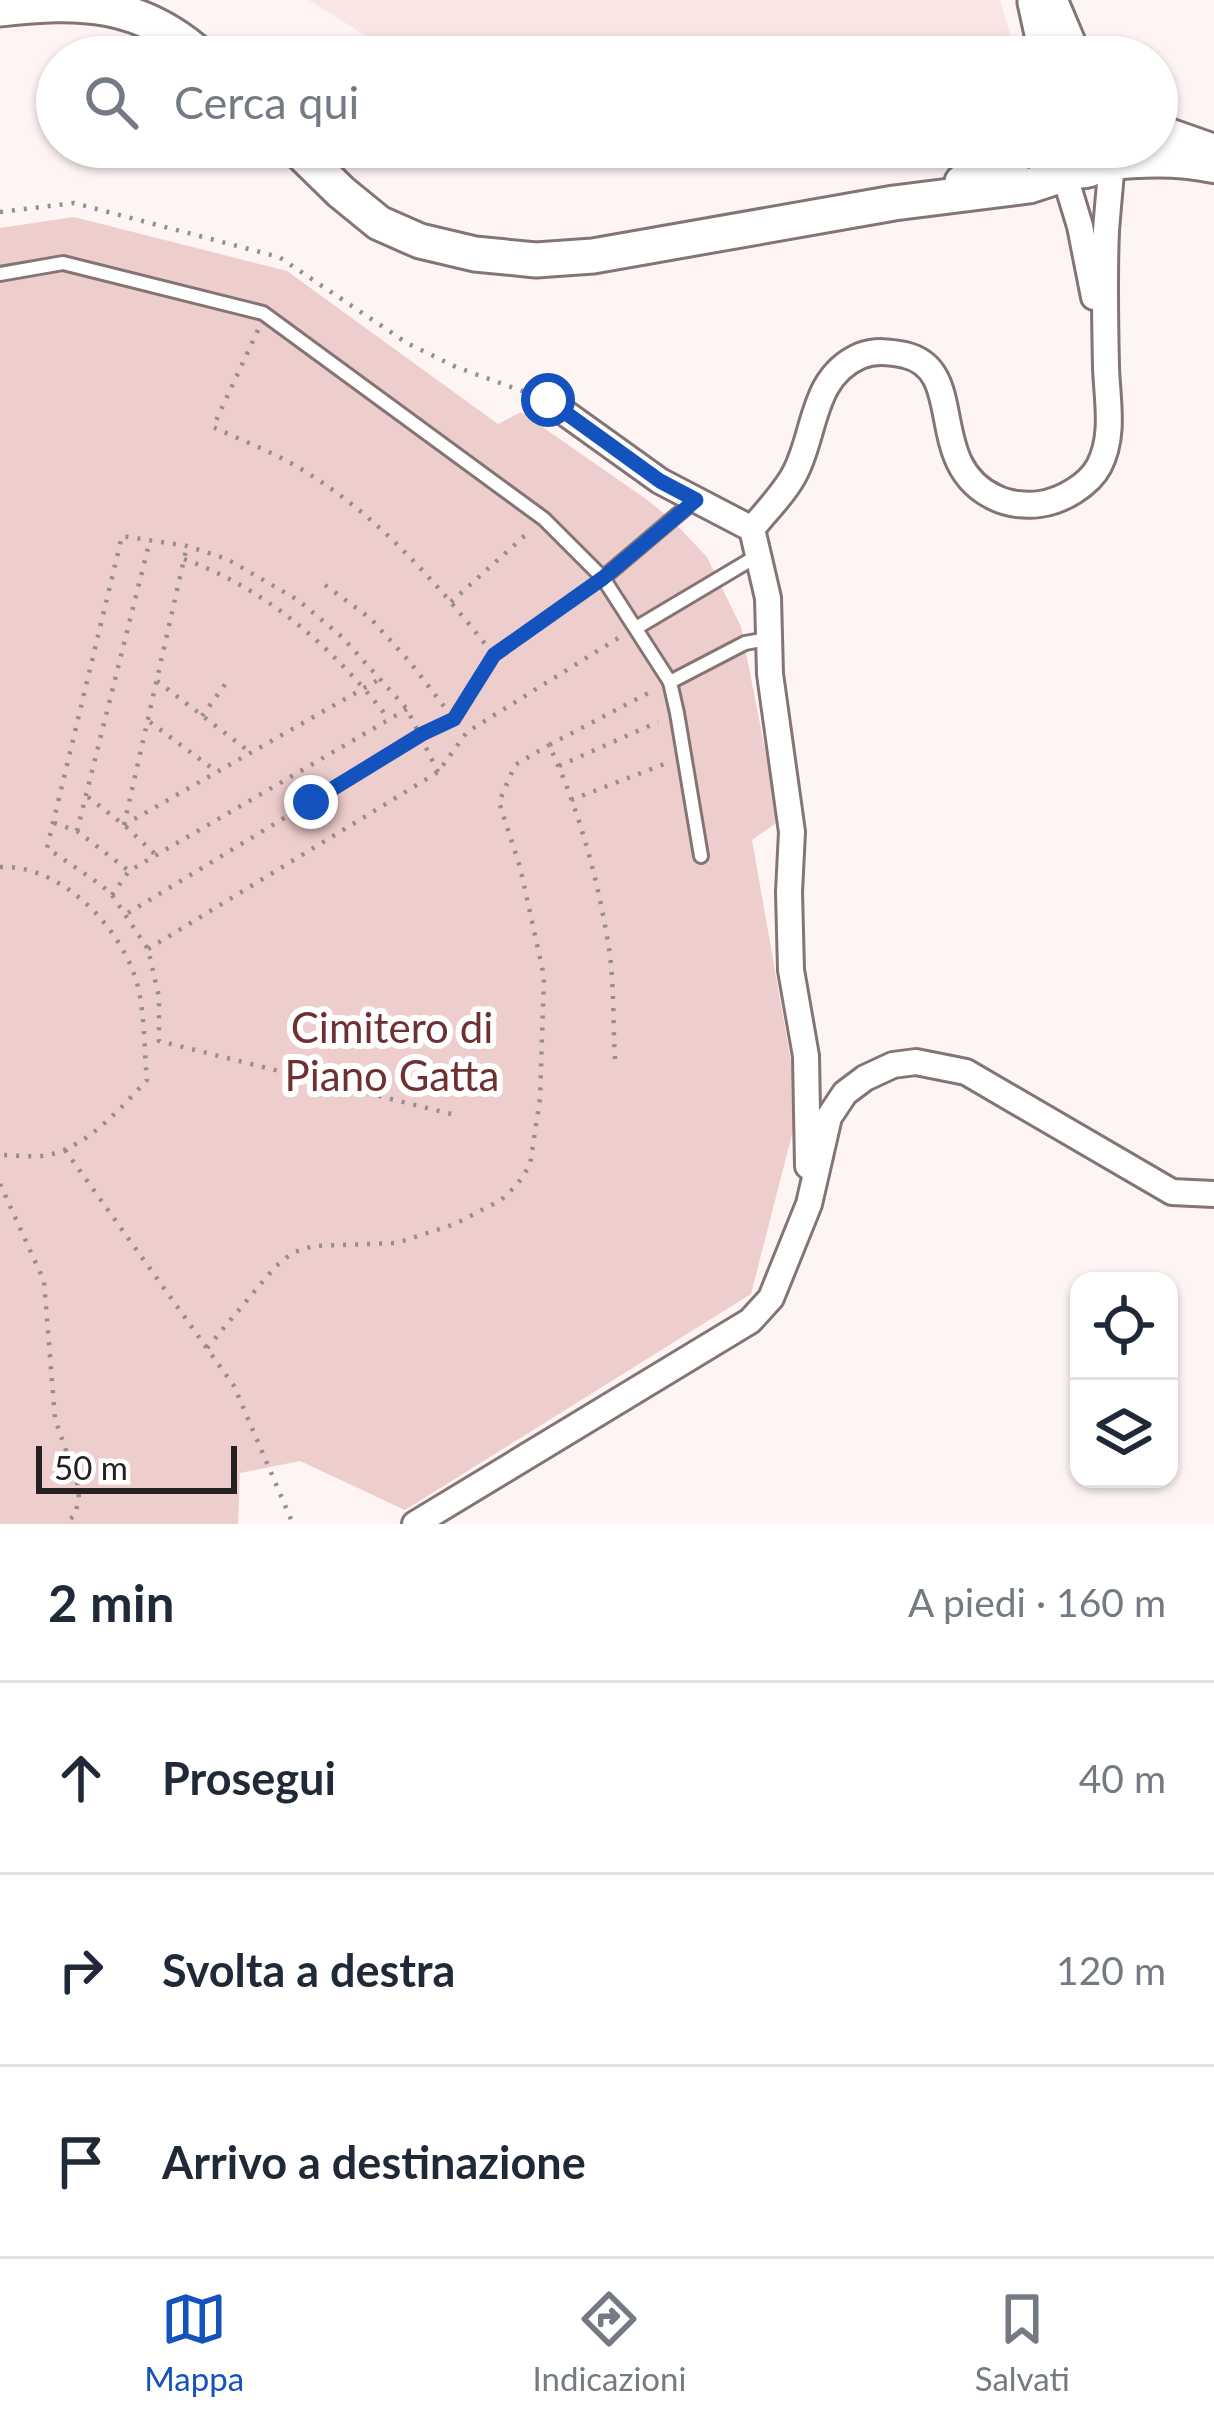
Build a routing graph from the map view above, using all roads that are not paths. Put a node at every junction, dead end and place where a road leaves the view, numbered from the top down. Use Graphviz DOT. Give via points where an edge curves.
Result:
graph roads {
  1 [pos="1035,0"];
  2 [pos="1050,0"];
  3 [pos="0,9"];
  4 [pos="174,36"];
  5 [pos="1043,36"];
  6 [pos="1065,36"];
  7 [pos="1178,147"];
  8 [pos="1214,150"];
  9 [pos="1178,157"];
  10 [pos="1214,167"];
  11 [pos="316,168"];
  12 [pos="1002,168"];
  13 [pos="1070,168"];
  14 [pos="1086,168"];
  15 [pos="1089,168"];
  16 [pos="1138,168"];
  17 [pos="894,203"];
  18 [pos="1108,215"];
  19 [pos="0,274"];
  20 [pos="1106,370"];
  21 [pos="548,400"];
  22 [pos="696,500"];
  23 [pos="752,529"];
  24 [pos="758,555"];
  25 [pos="603,578"];
  26 [pos="635,628"];
  27 [pos="770,639"];
  28 [pos="670,682"];
  29 [pos="700,856"];
  30 [pos="1214,1194"];
  31 [pos="809,1204"];
  32 [pos="415,1524"];
  1 -- 5 [label="main road"];
  2 -- 6 [label="main road"];
  3 -- 4 [label="main road" via="84,2 138,14"];
  7 -- 8 [label="street"];
  9 -- 10 [label="street"];
  11 -- 17 [label="main road" via="379,223 420,241 536,260"];
  12 -- 17 [label="main road"];
  13 -- 17 [label="main road" via="1029,186"];
  14 -- 20 [label="street" via="1089,261"];
  15 -- 18 [label="street"];
  16 -- 18 [label="street"];
  18 -- 20 [label="street"];
  19 -- 25 [label="lane" via="63,263 265,314 544,519"];
  20 -- 23 [label="street" via="1109,432 1098,468 1071,494 1007,503 977,490 960,469 937,379 916,358 861,356 823,390 796,472"];
  21 -- 22 [label="street"];
  22 -- 23 [label="street"];
  22 -- 25 [label="lane"];
  23 -- 24 [label="street"];
  24 -- 26 [label="lane"];
  24 -- 27 [label="street"];
  25 -- 26 [label="lane"];
  26 -- 28 [label="lane"];
  27 -- 28 [label="lane"];
  27 -- 31 [label="street" via="792,832 791,970 806,1056"];
  28 -- 29 [label="lane"];
  30 -- 31 [label="street" via="1172,1192 966,1072 916,1062 893,1065 844,1093 829,1117"];
  31 -- 32 [label="street" via="771,1298 751,1321"];
}
